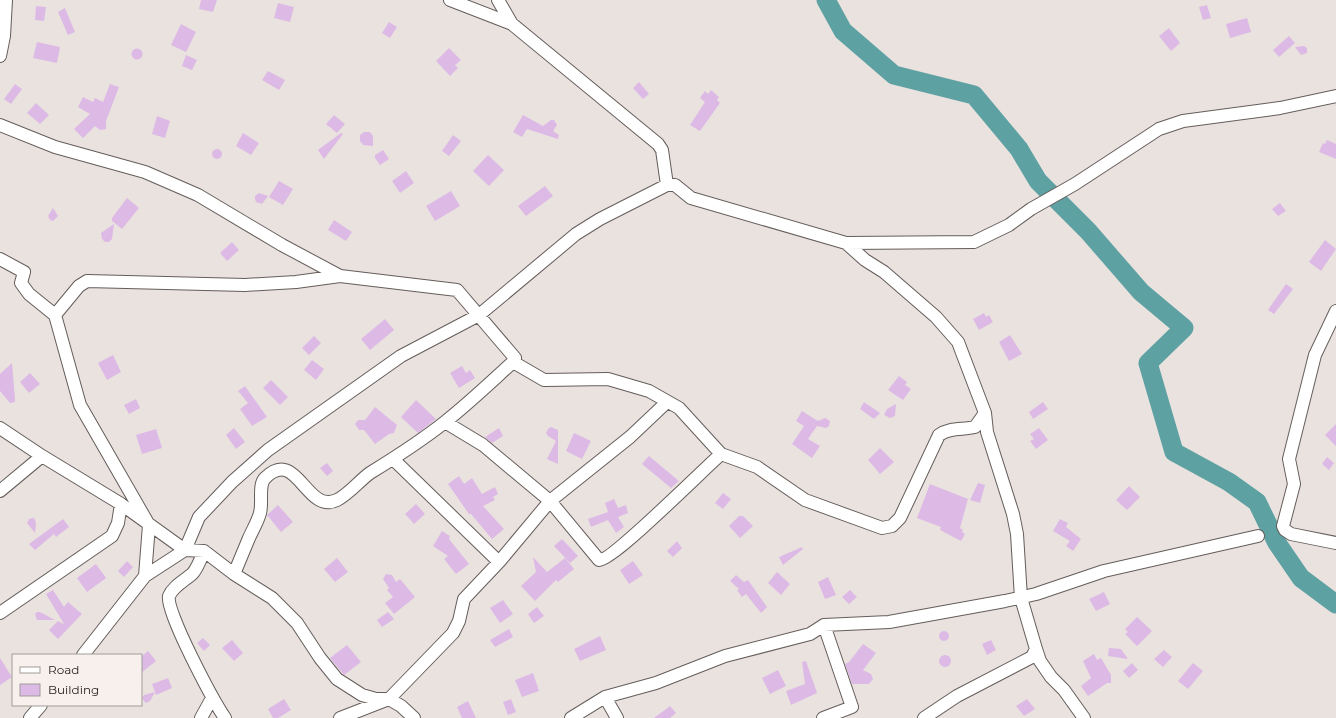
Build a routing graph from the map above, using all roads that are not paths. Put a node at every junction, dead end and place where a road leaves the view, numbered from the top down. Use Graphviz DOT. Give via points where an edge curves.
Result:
graph roads {
  1 [pos="6,0"];
  2 [pos="450,0"];
  3 [pos="498,0"];
  4 [pos="512,24"];
  5 [pos="0,56"];
  6 [pos="1336,96"];
  7 [pos="0,126"];
  8 [pos="667,185"];
  9 [pos="846,243"];
  10 [pos="0,259"];
  11 [pos="340,276"];
  12 [pos="1336,311"];
  13 [pos="55,315"];
  14 [pos="479,315"];
  15 [pos="1331,332"];
  16 [pos="513,362"];
  17 [pos="667,402"];
  18 [pos="985,413"];
  19 [pos="445,422"];
  20 [pos="0,428"];
  21 [pos="721,454"];
  22 [pos="42,456"];
  23 [pos="394,460"];
  24 [pos="0,491"];
  25 [pos="550,501"];
  26 [pos="121,504"];
  27 [pos="150,525"];
  28 [pos="1258,536"];
  29 [pos="1336,543"];
  30 [pos="185,550"];
  31 [pos="204,551"];
  32 [pos="498,562"];
  33 [pos="234,574"];
  34 [pos="146,576"];
  35 [pos="1021,598"];
  36 [pos="0,612"];
  37 [pos="824,625"];
  38 [pos="1036,650"];
  39 [pos="84,654"];
  40 [pos="605,697"];
  41 [pos="212,698"];
  42 [pos="389,699"];
  43 [pos="40,706"];
  44 [pos="30,718"];
  45 [pos="200,718"];
  46 [pos="225,718"];
  47 [pos="340,718"];
  48 [pos="414,718"];
  49 [pos="571,718"];
  50 [pos="617,718"];
  51 [pos="823,718"];
  52 [pos="924,718"];
  53 [pos="1084,718"];
  1 -- 5 [label="street"];
  2 -- 4 [label="street"];
  3 -- 4 [label="street"];
  4 -- 8 [label="street" via="658,144 662,150"];
  6 -- 9 [label="street" via="1280,108 1177,123 1159,130 1009,225 974,242"];
  7 -- 11 [label="street" via="55,147 145,172 198,195"];
  8 -- 9 [label="street" via="675,185 691,198 716,207 742,212"];
  8 -- 14 [label="street" via="576,234"];
  9 -- 18 [label="street" via="936,317 958,342"];
  10 -- 13 [label="street" via="24,272 21,283 29,294"];
  11 -- 13 [label="street" via="245,285 87,281 79,286"];
  11 -- 14 [label="street" via="457,290"];
  12 -- 15 [label="street"];
  13 -- 27 [label="street" via="80,405"];
  14 -- 16 [label="street" via="515,358"];
  14 -- 30 [label="street" via="401,356 268,450 232,482 199,517"];
  15 -- 29 [label="street" via="1314,355 1289,459 1294,484 1283,526 1291,534"];
  16 -- 17 [label="street" via="544,380 608,379 648,391"];
  16 -- 19 [label="street"];
  17 -- 21 [label="street" via="680,408"];
  17 -- 25 [label="street" via="630,437"];
  18 -- 21 [label="street" via="975,427 965,430 952,429 939,435 900,518 892,526 882,528 805,500 757,467"];
  18 -- 35 [label="street" via="987,432 1008,496 1017,534"];
  19 -- 23 [label="street"];
  19 -- 25 [label="street" via="483,445"];
  20 -- 22 [label="street"];
  21 -- 25 [label="street" via="649,521 602,560 596,557"];
  22 -- 24 [label="street"];
  22 -- 26 [label="street"];
  23 -- 32 [label="street"];
  23 -- 33 [label="street" via="369,474 337,500 326,502 317,499 290,470 283,469 264,478 260,488 260,513"];
  25 -- 32 [label="street"];
  26 -- 27 [label="street"];
  26 -- 36 [label="street" via="118,523 112,536"];
  27 -- 30 [label="street"];
  27 -- 34 [label="street"];
  28 -- 35 [label="street" via="1104,571"];
  30 -- 31 [label="street"];
  30 -- 34 [label="street"];
  31 -- 33 [label="street"];
  31 -- 41 [label="street" via="195,571 173,590 169,600 172,613"];
  32 -- 42 [label="street" via="464,599 454,633"];
  33 -- 42 [label="street" via="272,598 289,613 337,678 362,695"];
  34 -- 39 [label="street"];
  35 -- 37 [label="street" via="889,622"];
  35 -- 38 [label="street"];
  37 -- 40 [label="street" via="810,634 725,656 656,683"];
  37 -- 51 [label="street" via="852,707"];
  38 -- 52 [label="street" via="1032,657 957,696"];
  38 -- 53 [label="street" via="1051,677"];
  40 -- 49 [label="street"];
  40 -- 50 [label="street"];
  41 -- 45 [label="street"];
  41 -- 46 [label="street"];
  42 -- 47 [label="street"];
  42 -- 48 [label="street"];
  43 -- 44 [label="street"];
}
